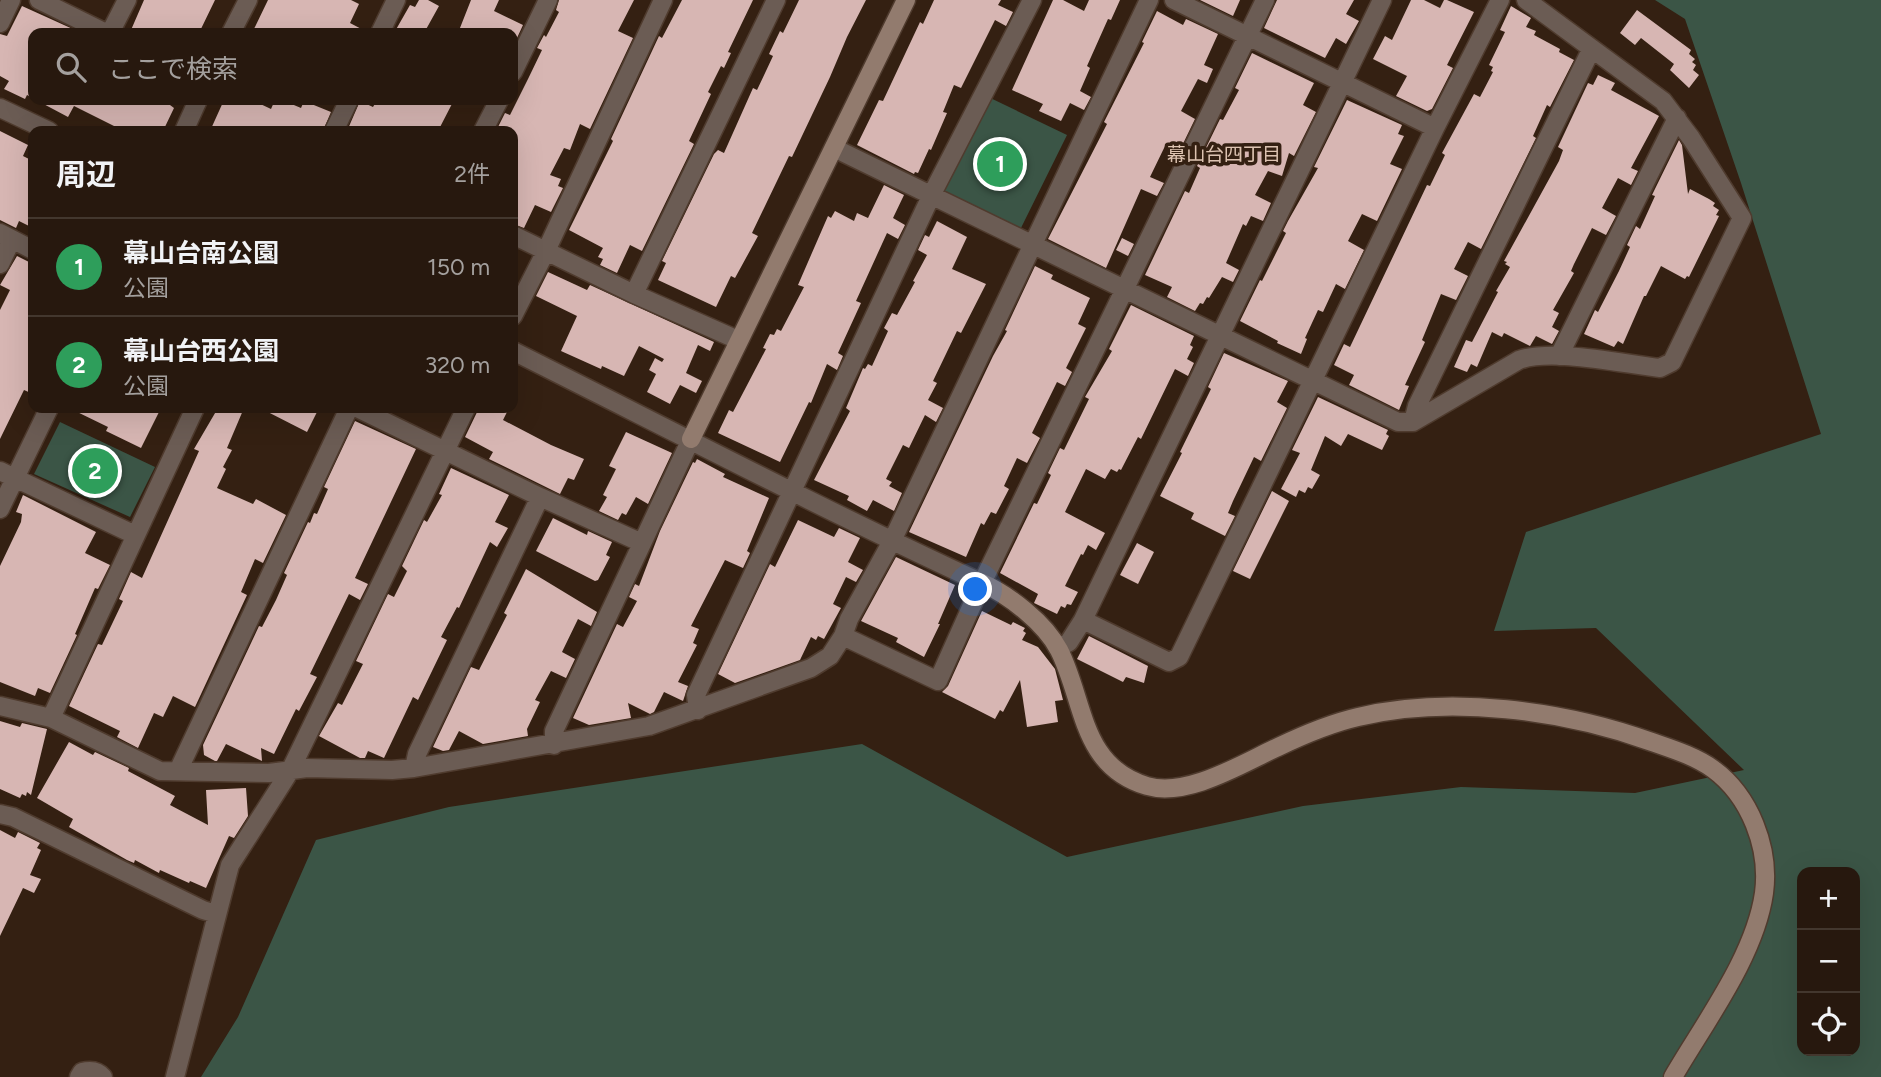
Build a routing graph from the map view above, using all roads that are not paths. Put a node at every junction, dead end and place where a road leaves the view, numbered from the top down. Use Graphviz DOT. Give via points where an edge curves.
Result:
graph roads {
  1 [pos="11,0"];
  2 [pos="39,0"];
  3 [pos="127,0"];
  4 [pos="247,0"];
  5 [pos="396,0"];
  6 [pos="548,0"];
  7 [pos="663,0"];
  8 [pos="776,0"];
  9 [pos="906,0"];
  10 [pos="1032,0"];
  11 [pos="1149,0"];
  12 [pos="1174,0"];
  13 [pos="1265,0"];
  14 [pos="1382,0"];
  15 [pos="1500,0"];
  16 [pos="1525,0"];
  17 [pos="0,23"];
  18 [pos="98,28"];
  19 [pos="111,28"];
  20 [pos="233,28"];
  21 [pos="382,28"];
  22 [pos="1247,37"];
  23 [pos="1591,50"];
  24 [pos="518,62"];
  25 [pos="1341,83"];
  26 [pos="196,105"];
  27 [pos="347,105"];
  28 [pos="497,105"];
  29 [pos="0,108"];
  30 [pos="1677,118"];
  31 [pos="38,126"];
  32 [pos="186,126"];
  33 [pos="336,126"];
  34 [pos="486,126"];
  35 [pos="1435,128"];
  36 [pos="834,148"];
  37 [pos="932,194"];
  38 [pos="6,236"];
  39 [pos="518,237"];
  40 [pos="1032,243"];
  41 [pos="28,247"];
  42 [pos="546,251"];
  43 [pos="0,264"];
  44 [pos="1126,290"];
  45 [pos="634,294"];
  46 [pos="518,306"];
  47 [pos="1220,336"];
  48 [pos="738,340"];
  49 [pos="518,353"];
  50 [pos="1559,356"];
  51 [pos="1313,380"];
  52 [pos="45,413"];
  53 [pos="193,413"];
  54 [pos="347,413"];
  55 [pos="368,413"];
  56 [pos="463,413"];
  57 [pos="1413,422"];
  58 [pos="691,439"];
  59 [pos="444,449"];
  60 [pos="8,474"];
  61 [pos="791,493"];
  62 [pos="540,497"];
  63 [pos="0,509"];
  64 [pos="135,535"];
  65 [pos="892,541"];
  66 [pos="642,544"];
  67 [pos="982,583"];
  68 [pos="1083,620"];
  69 [pos="843,636"];
  70 [pos="1058,648"];
  71 [pos="0,706"];
  72 [pos="698,710"];
  73 [pos="51,718"];
  74 [pos="554,745"];
  75 [pos="414,768"];
  76 [pos="178,771"];
  77 [pos="290,771"];
  78 [pos="0,814"];
  79 [pos="216,914"];
  80 [pos="79,1077"];
  81 [pos="103,1077"];
  82 [pos="175,1077"];
  83 [pos="1673,1077"];
  1 -- 17 [label="street"];
  2 -- 18 [label="street"];
  3 -- 19 [label="street"];
  4 -- 20 [label="street"];
  5 -- 21 [label="street"];
  6 -- 24 [label="street"];
  7 -- 42 [label="street"];
  8 -- 45 [label="street"];
  9 -- 36 [label="street"];
  10 -- 37 [label="street"];
  11 -- 40 [label="street"];
  12 -- 22 [label="street"];
  13 -- 22 [label="street"];
  14 -- 25 [label="street"];
  15 -- 35 [label="street"];
  16 -- 23 [label="street"];
  22 -- 25 [label="street"];
  22 -- 44 [label="street"];
  23 -- 30 [label="street" via="1663,101"];
  23 -- 57 [label="street" via="1417,405"];
  25 -- 35 [label="street"];
  25 -- 47 [label="street"];
  26 -- 32 [label="street"];
  27 -- 33 [label="street"];
  28 -- 34 [label="street"];
  29 -- 31 [label="street"];
  30 -- 50 [label="street"];
  30 -- 50 [label="street" via="1742,218 1672,362 1660,369"];
  35 -- 51 [label="street"];
  36 -- 37 [label="street"];
  36 -- 48 [label="street"];
  37 -- 40 [label="street"];
  37 -- 61 [label="street"];
  38 -- 41 [label="street"];
  38 -- 43 [label="street"];
  39 -- 42 [label="street"];
  40 -- 44 [label="street"];
  40 -- 65 [label="street"];
  42 -- 45 [label="street"];
  42 -- 46 [label="street"];
  44 -- 47 [label="street"];
  44 -- 67 [label="street"];
  45 -- 48 [label="street"];
  47 -- 51 [label="street"];
  47 -- 68 [label="street"];
  48 -- 58 [label="street"];
  49 -- 58 [label="street"];
  50 -- 57 [label="street" via="1519,360"];
  51 -- 57 [label="street" via="1398,422"];
  51 -- 68 [label="street" via="1179,657 1169,663"];
  52 -- 60 [label="street"];
  53 -- 64 [label="street"];
  54 -- 76 [label="street"];
  55 -- 59 [label="street"];
  56 -- 59 [label="street"];
  58 -- 61 [label="street"];
  58 -- 66 [label="street"];
  59 -- 62 [label="street"];
  59 -- 77 [label="street"];
  60 -- 63 [label="street"];
  60 -- 64 [label="street"];
  61 -- 65 [label="street"];
  61 -- 72 [label="street" via="696,695"];
  62 -- 66 [label="street"];
  62 -- 75 [label="street"];
  64 -- 73 [label="street"];
  65 -- 67 [label="street"];
  65 -- 69 [label="street"];
  66 -- 74 [label="street" via="554,731"];
  67 -- 69 [label="street" via="938,681"];
  67 -- 70 [label="street" via="999,590 1035,619"];
  68 -- 70 [label="street" via="1069,642"];
  69 -- 72 [label="street" via="824,662"];
  70 -- 83 [label="street" via="1093,746 1110,765 1148,786 1169,789 1213,777 1355,718 1396,709 1462,707 1614,728 1713,769 1750,814 1764,863 1764,893 1749,948"];
  71 -- 73 [label="street"];
  72 -- 74 [label="street" via="649,726"];
  73 -- 76 [label="street" via="160,771"];
  74 -- 75 [label="street"];
  75 -- 77 [label="street"];
  76 -- 77 [label="street"];
  77 -- 79 [label="street" via="230,865"];
  78 -- 79 [label="street"];
  79 -- 82 [label="street"];
  80 -- 81 [label="street" via="90,1070"];
}
